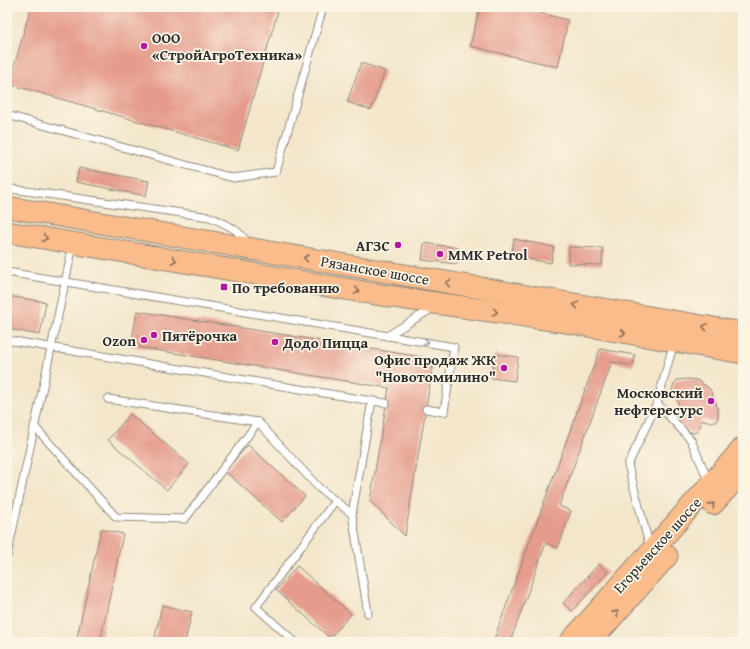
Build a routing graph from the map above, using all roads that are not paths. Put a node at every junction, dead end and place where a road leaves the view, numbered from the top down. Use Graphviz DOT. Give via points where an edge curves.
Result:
graph roads {
  1 [pos="323,7"];
  2 [pos="7,115"];
  3 [pos="10,198"];
  4 [pos="7,232"];
  5 [pos="74,243"];
  6 [pos="7,272"];
  7 [pos="65,281"];
  8 [pos="439,304"];
  9 [pos="743,333"];
  10 [pos="387,336"];
  11 [pos="7,340"];
  12 [pos="674,342"];
  13 [pos="51,348"];
  14 [pos="743,353"];
  15 [pos="108,399"];
  16 [pos="372,401"];
  17 [pos="386,403"];
  18 [pos="657,403"];
  19 [pos="426,409"];
  20 [pos="258,422"];
  21 [pos="34,426"];
  22 [pos="743,448"];
  23 [pos="743,471"];
  24 [pos="711,486"];
  25 [pos="335,501"];
  26 [pos="352,514"];
  27 [pos="651,552"];
  28 [pos="7,556"];
  29 [pos="368,613"];
  30 [pos="295,642"];
  31 [pos="570,642"];
  32 [pos="590,642"];
  1 -- 2 [label="lane" via="276,172 233,178"];
  9 -- 3 [label="main road, Рязанское шоссе, one-way" via="252,249"];
  4 -- 5 [label="main road, Рязанское шоссе, one-way"];
  5 -- 7 [label="lane"];
  5 -- 8 [label="main road, Рязанское шоссе, one-way"];
  6 -- 7 [label="lane"];
  7 -- 10 [label="lane"];
  7 -- 13 [label="lane"];
  8 -- 10 [label="lane"];
  8 -- 12 [label="main road, Рязанское шоссе, one-way" via="559,321"];
  10 -- 19 [label="lane, one-way" via="454,347 444,412"];
  11 -- 13 [label="lane"];
  12 -- 14 [label="main road, Рязанское шоссе"];
  12 -- 18 [label="lane"];
  13 -- 16 [label="lane"];
  13 -- 21 [label="lane"];
  15 -- 20 [label="lane"];
  16 -- 17 [label="lane"];
  16 -- 26 [label="lane"];
  18 -- 24 [label="lane" via="691,440"];
  18 -- 27 [label="lane" via="628,465"];
  20 -- 21 [label="lane" via="185,519 116,517"];
  20 -- 25 [label="lane" via="319,488"];
  21 -- 28 [label="lane"];
  22 -- 24 [label="main road, Егорьевское шоссе"];
  32 -- 23 [label="main road, Егорьевское шоссе, one-way"];
  24 -- 27 [label="main road, Егорьевское шоссе"];
  25 -- 26 [label="lane"];
  25 -- 30 [label="lane" via="256,607"];
  26 -- 29 [label="lane"];
  27 -- 31 [label="main road, Егорьевское шоссе"];
}
